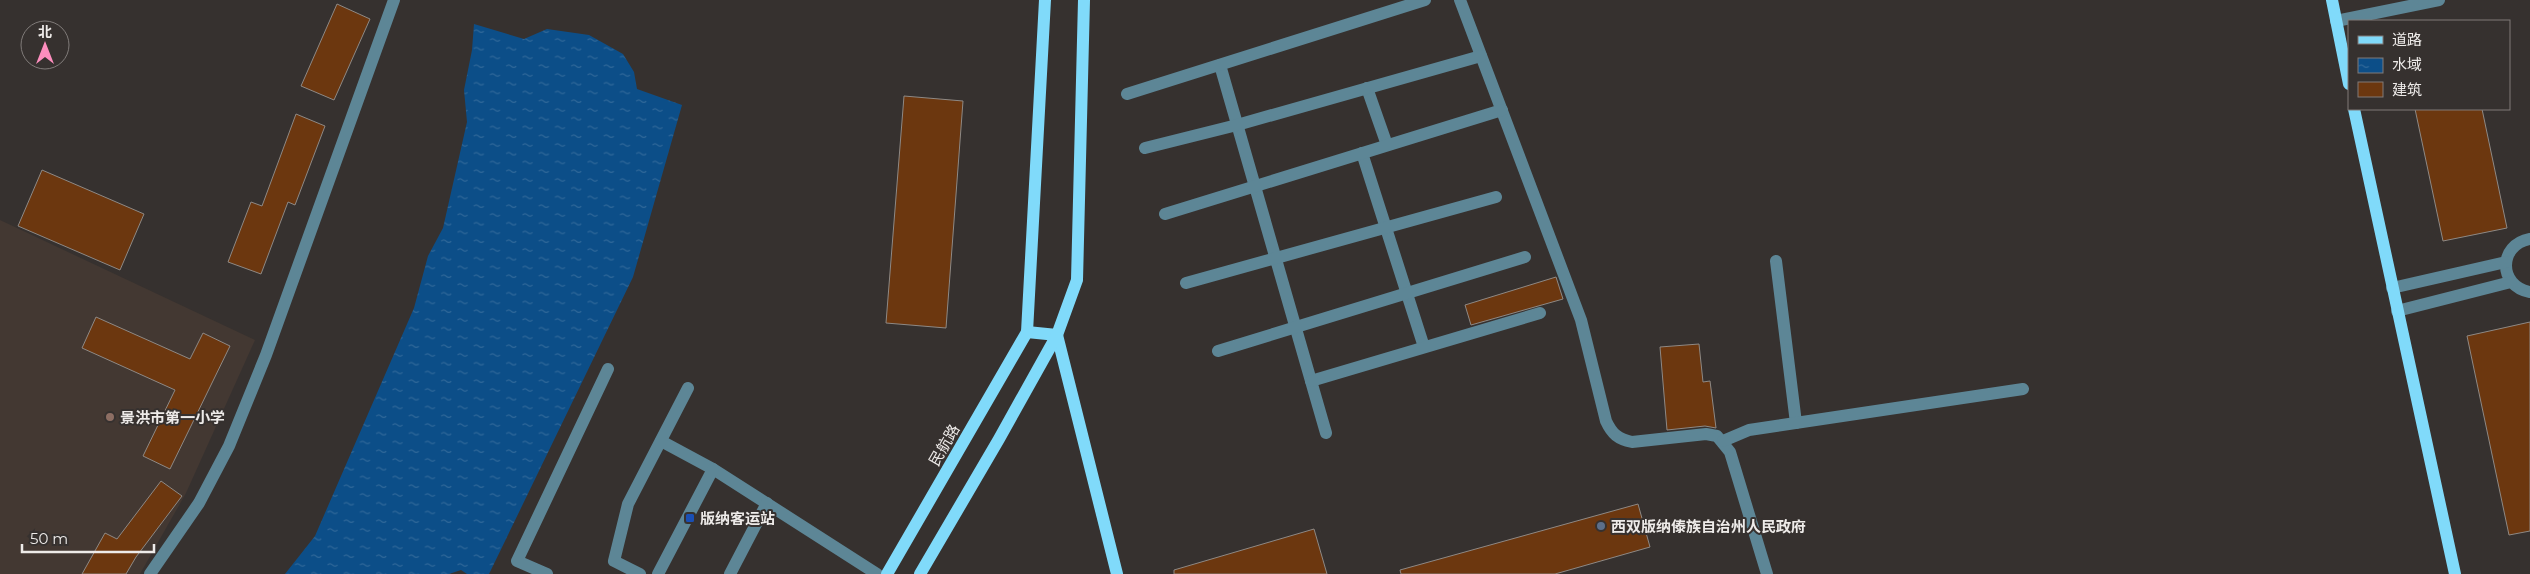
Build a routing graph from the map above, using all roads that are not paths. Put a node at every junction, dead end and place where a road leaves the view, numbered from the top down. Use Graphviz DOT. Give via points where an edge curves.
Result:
graph roads {
  1 [pos="394,0"];
  2 [pos="1046,0"];
  3 [pos="1084,0"];
  4 [pos="1425,0"];
  5 [pos="1460,0"];
  6 [pos="2332,0"];
  7 [pos="2439,0"];
  8 [pos="2336,21"];
  9 [pos="1481,56"];
  10 [pos="1220,65"];
  11 [pos="2348,79"];
  12 [pos="1367,88"];
  13 [pos="1127,94"];
  14 [pos="1502,110"];
  15 [pos="2354,110"];
  16 [pos="1237,125"];
  17 [pos="1387,145"];
  18 [pos="1145,148"];
  19 [pos="1362,153"];
  20 [pos="1255,186"];
  21 [pos="1496,197"];
  22 [pos="1165,214"];
  23 [pos="1385,228"];
  24 [pos="2530,239"];
  25 [pos="1525,257"];
  26 [pos="1276,258"];
  27 [pos="1776,261"];
  28 [pos="2506,262"];
  29 [pos="2511,282"];
  30 [pos="1186,283"];
  31 [pos="2392,288"];
  32 [pos="2530,292"];
  33 [pos="1407,293"];
  34 [pos="2397,310"];
  35 [pos="1540,314"];
  36 [pos="1296,327"];
  37 [pos="1027,332"];
  38 [pos="1057,335"];
  39 [pos="1424,348"];
  40 [pos="1218,351"];
  41 [pos="608,369"];
  42 [pos="1311,381"];
  43 [pos="688,388"];
  44 [pos="2023,388"];
  45 [pos="1796,423"];
  46 [pos="1326,433"];
  47 [pos="660,441"];
  48 [pos="1723,441"];
  49 [pos="713,469"];
  50 [pos="767,503"];
  51 [pos="150,574"];
  52 [pos="547,574"];
  53 [pos="640,574"];
  54 [pos="658,574"];
  55 [pos="730,574"];
  56 [pos="877,574"];
  57 [pos="888,574"];
  58 [pos="920,574"];
  59 [pos="1116,574"];
  60 [pos="1767,574"];
  61 [pos="2455,574"];
  1 -- 51 [label="street" via="266,355 229,446 199,502"];
  2 -- 37 [label="main road"];
  3 -- 38 [label="main road" via="1077,280"];
  4 -- 10 [label="street"];
  5 -- 9 [label="street"];
  6 -- 8 [label="main road"];
  7 -- 8 [label="street"];
  8 -- 11 [label="main road"];
  9 -- 12 [label="street"];
  9 -- 14 [label="street"];
  10 -- 13 [label="street"];
  10 -- 16 [label="street"];
  12 -- 16 [label="street"];
  12 -- 17 [label="street"];
  14 -- 17 [label="street"];
  14 -- 48 [label="street" via="1581,320 1611,431 1620,440 1632,442 1706,434"];
  15 -- 31 [label="main road"];
  16 -- 18 [label="street"];
  16 -- 20 [label="street"];
  17 -- 19 [label="street"];
  19 -- 20 [label="street"];
  19 -- 23 [label="street"];
  20 -- 22 [label="street"];
  20 -- 26 [label="street"];
  21 -- 23 [label="street"];
  23 -- 26 [label="street"];
  23 -- 33 [label="street"];
  24 -- 28 [label="street" via="2521,240 2513,246"];
  25 -- 33 [label="street"];
  26 -- 30 [label="street"];
  26 -- 36 [label="street"];
  27 -- 45 [label="street"];
  28 -- 29 [label="street"];
  28 -- 31 [label="street"];
  29 -- 32 [label="street"];
  29 -- 34 [label="street"];
  31 -- 34 [label="main road"];
  33 -- 36 [label="street"];
  33 -- 39 [label="street"];
  34 -- 61 [label="main road"];
  35 -- 39 [label="street"];
  36 -- 40 [label="street"];
  36 -- 42 [label="street"];
  37 -- 38 [label="main road"];
  37 -- 57 [label="main road, 民航路"];
  38 -- 58 [label="main road"];
  38 -- 59 [label="main road"];
  39 -- 42 [label="street"];
  41 -- 52 [label="street" via="517,561"];
  42 -- 46 [label="street"];
  43 -- 47 [label="street"];
  44 -- 45 [label="street"];
  45 -- 48 [label="street" via="1749,430"];
  47 -- 49 [label="street"];
  47 -- 53 [label="street" via="628,504 614,561"];
  48 -- 60 [label="street" via="1730,452"];
  49 -- 50 [label="street"];
  49 -- 54 [label="street"];
  50 -- 55 [label="street"];
  50 -- 56 [label="street"];
}
